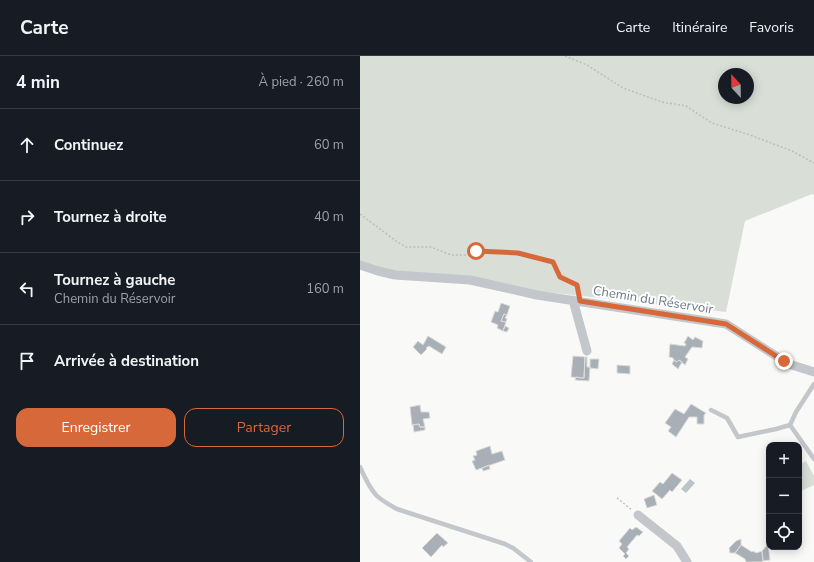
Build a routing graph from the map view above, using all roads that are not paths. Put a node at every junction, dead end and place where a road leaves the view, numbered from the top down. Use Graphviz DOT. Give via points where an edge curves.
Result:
graph roads {
  1 [pos="360,265"];
  2 [pos="576,301"];
  3 [pos="587,350"];
  4 [pos="814,372"];
  5 [pos="814,384"];
  6 [pos="711,410"];
  7 [pos="790,424"];
  8 [pos="814,459"];
  9 [pos="360,467"];
  10 [pos="638,515"];
  11 [pos="531,562"];
  12 [pos="687,562"];
  1 -- 2 [label="street, Chemin du Réservoir" via="395,275 470,280"];
  2 -- 3 [label="street"];
  2 -- 4 [label="street, Chemin du Réservoir" via="726,324 784,361"];
  5 -- 7 [label="lane"];
  6 -- 7 [label="lane" via="727,418 738,437"];
  7 -- 8 [label="lane"];
  9 -- 11 [label="lane" via="376,495 398,509 505,544"];
  10 -- 12 [label="street" via="677,546"];
}
